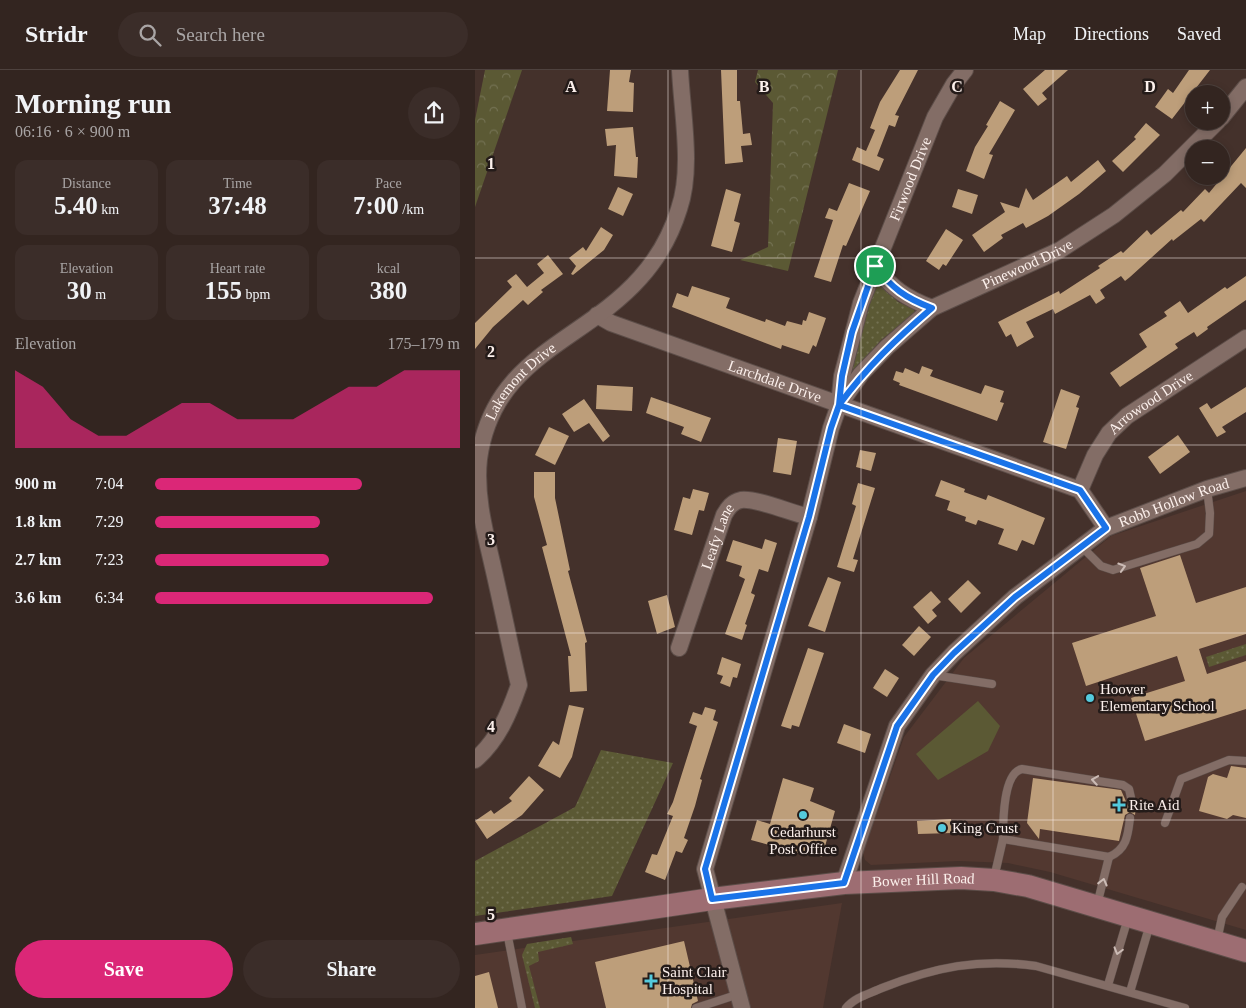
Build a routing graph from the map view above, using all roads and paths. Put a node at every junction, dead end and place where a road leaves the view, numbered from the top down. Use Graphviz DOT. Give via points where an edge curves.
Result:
graph roads {
  1 [pos="680,70"];
  2 [pos="965,70"];
  3 [pos="1246,87"];
  4 [pos="1230,107"];
  5 [pos="1209,130"];
  6 [pos="875,266"];
  7 [pos="932,308"];
  8 [pos="597,315"];
  9 [pos="1246,338"];
  10 [pos="839,405"];
  11 [pos="1246,478"];
  12 [pos="1207,489"];
  13 [pos="1080,490"];
  14 [pos="809,517"];
  15 [pos="1106,528"];
  16 [pos="1082,547"];
  17 [pos="679,648"];
  18 [pos="933,675"];
  19 [pos="992,684"];
  20 [pos="475,760"];
  21 [pos="1246,761"];
  22 [pos="1132,802"];
  23 [pos="1130,818"];
  24 [pos="1165,823"];
  25 [pos="1003,839"];
  26 [pos="1109,857"];
  27 [pos="994,880"];
  28 [pos="844,883"];
  29 [pos="1242,887"];
  30 [pos="712,899"];
  31 [pos="1097,907"];
  32 [pos="1128,916"];
  33 [pos="1150,923"];
  34 [pos="506,930"];
  35 [pos="475,934"];
  36 [pos="1217,943"];
  37 [pos="1246,952"];
  38 [pos="1109,985"];
  39 [pos="1130,992"];
  40 [pos="740,1001"];
  41 [pos="522,1008"];
  42 [pos="696,1008"];
  43 [pos="846,1008"];
  44 [pos="1185,1008"];
  1 -- 8 [label="street, Lakemont Drive" via="686,173 680,208 655,260 639,279"];
  2 -- 6 [label="street, Firwood Drive" via="953,84 935,117"];
  3 -- 4 [label="street"];
  5 -- 7 [label="street, Pinewood Drive" via="1165,174 1114,215 1060,250"];
  6 -- 7 [label="street" via="908,300"];
  6 -- 10 [label="street, Firwood Drive" via="852,332"];
  7 -- 10 [label="street, Pinewood Drive" via="861,374"];
  8 -- 10 [label="street, Larchdale Drive" via="611,323"];
  8 -- 20 [label="street, Lakemont Drive" via="528,365 501,398 485,434 477,483 519,685 497,736"];
  9 -- 13 [label="street, Arrowood Drive" via="1127,416 1109,433 1095,455"];
  10 -- 13 [label="street, Larchdale Drive"];
  10 -- 14 [label="street, Firwood Drive"];
  11 -- 12 [label="street, Robb Hollow Road"];
  12 -- 15 [label="street, Robb Hollow Road"];
  16 -- 12 [label="lane, one-way" via="1101,566 1113,570 1197,544 1209,534"];
  13 -- 15 [label="street"];
  14 -- 17 [label="street, Leafy Lane" via="752,501 741,500 731,504 724,515"];
  14 -- 30 [label="street, Firwood Drive" via="705,869"];
  15 -- 16 [label="street, Robb Hollow Road"];
  16 -- 18 [label="street, Robb Hollow Road" via="1015,597"];
  18 -- 19 [label="lane"];
  18 -- 28 [label="street, Robb Hollow Road" via="897,726"];
  21 -- 24 [label="lane" via="1229,760 1181,779"];
  22 -- 25 [label="lane, one-way" via="1129,789 1119,784 1022,768 1011,776"];
  23 -- 26 [label="lane" via="1127,840"];
  25 -- 26 [label="lane"];
  25 -- 27 [label="lane"];
  31 -- 26 [label="lane, one-way"];
  27 -- 28 [label="main road, Bower Hill Road" via="961,878"];
  27 -- 31 [label="main road, Bower Hill Road" via="1028,886"];
  28 -- 30 [label="main road, Bower Hill Road"];
  29 -- 36 [label="lane" via="1222,917"];
  30 -- 34 [label="main road, Bower Hill Road"];
  30 -- 40 [label="street, Firwood Drive"];
  31 -- 32 [label="main road, Bower Hill Road"];
  32 -- 33 [label="main road, Bower Hill Road"];
  32 -- 38 [label="lane, one-way"];
  33 -- 36 [label="main road, Bower Hill Road"];
  33 -- 39 [label="lane"];
  34 -- 35 [label="main road, Bower Hill Road"];
  34 -- 41 [label="lane"];
  36 -- 37 [label="main road, Bower Hill Road"];
  38 -- 39 [label="lane"];
  38 -- 43 [label="lane" via="1035,966 975,963 914,975 854,1000"];
  39 -- 44 [label="lane"];
  40 -- 42 [label="lane"];
}
